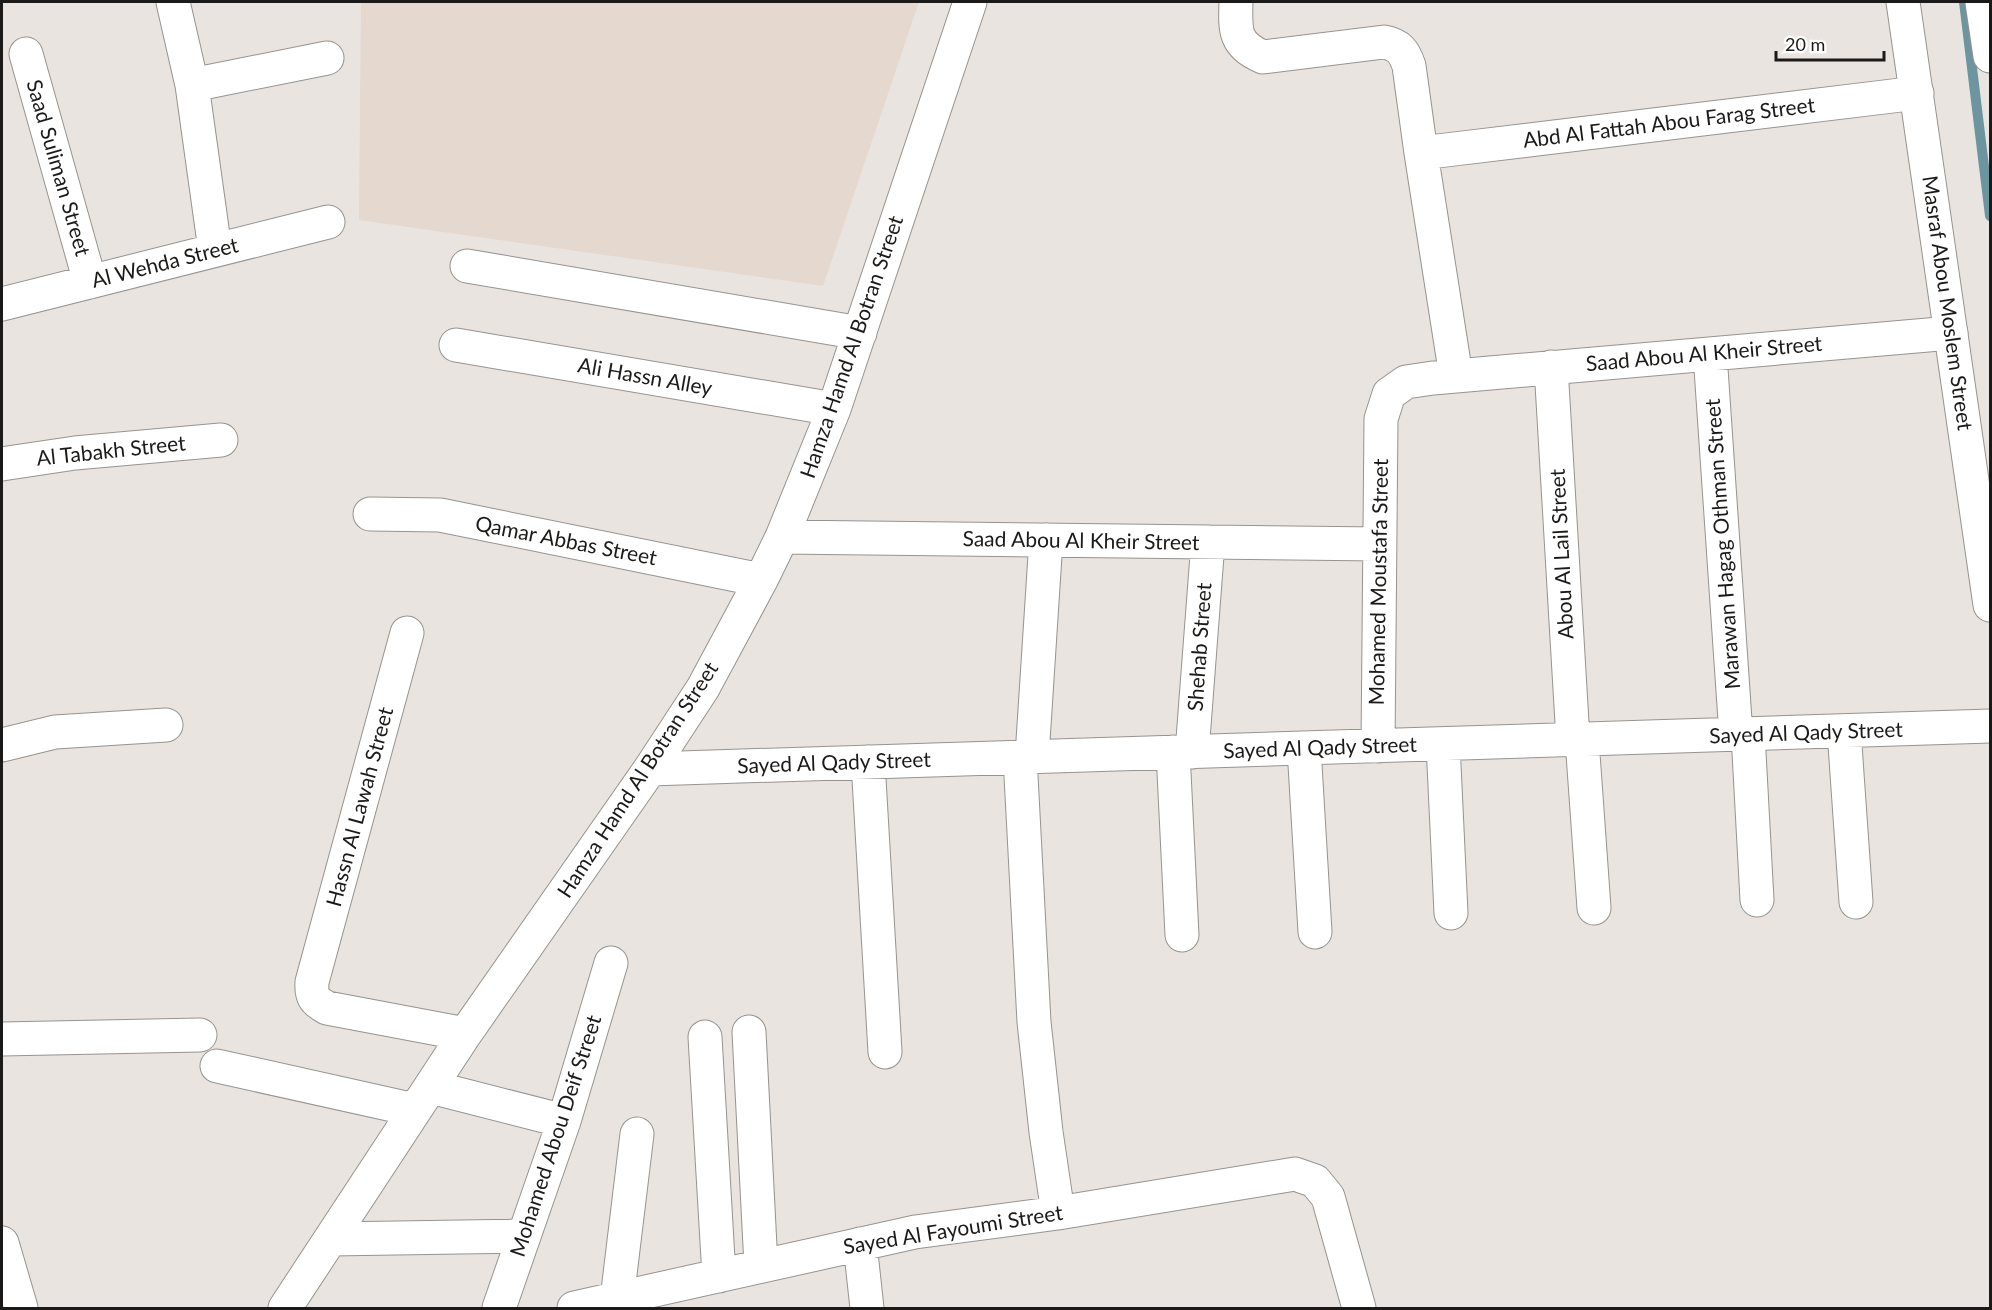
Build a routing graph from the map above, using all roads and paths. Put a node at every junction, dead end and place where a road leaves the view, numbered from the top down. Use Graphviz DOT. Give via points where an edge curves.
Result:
graph roads {
  1 [pos="173,2"];
  2 [pos="970,2"];
  3 [pos="1236,2"];
  4 [pos="1903,2"];
  5 [pos="1982,2"];
  6 [pos="26,54"];
  7 [pos="1990,56"];
  8 [pos="327,58"];
  9 [pos="192,85"];
  10 [pos="1917,93"];
  11 [pos="1421,153"];
  12 [pos="328,222"];
  13 [pos="215,250"];
  14 [pos="467,266"];
  15 [pos="90,282"];
  16 [pos="2,304"];
  17 [pos="860,333"];
  18 [pos="1951,333"];
  19 [pos="456,345"];
  20 [pos="1710,354"];
  21 [pos="1551,368"];
  22 [pos="1456,376"];
  23 [pos="834,409"];
  24 [pos="1381,419"];
  25 [pos="221,440"];
  26 [pos="2,464"];
  27 [pos="370,514"];
  28 [pos="782,537"];
  29 [pos="1046,540"];
  30 [pos="1208,542"];
  31 [pos="1379,544"];
  32 [pos="761,580"];
  33 [pos="1990,605"];
  34 [pos="407,633"];
  35 [pos="166,725"];
  36 [pos="1990,726"];
  37 [pos="1844,731"];
  38 [pos="1742,735"];
  39 [pos="1578,740"];
  40 [pos="1443,744"];
  41 [pos="2,745"];
  42 [pos="1378,746"];
  43 [pos="1304,748"];
  44 [pos="1183,752"];
  45 [pos="1026,757"];
  46 [pos="868,762"];
  47 [pos="650,770"];
  48 [pos="1757,900"];
  49 [pos="1856,902"];
  50 [pos="1594,908"];
  51 [pos="1451,913"];
  52 [pos="1315,932"];
  53 [pos="1182,935"];
  54 [pos="611,963"];
  55 [pos="749,1032"];
  56 [pos="465,1034"];
  57 [pos="200,1035"];
  58 [pos="705,1037"];
  59 [pos="2,1039"];
  60 [pos="885,1052"];
  61 [pos="217,1066"];
  62 [pos="423,1098"];
  63 [pos="564,1121"];
  64 [pos="637,1134"];
  65 [pos="1058,1213"];
  66 [pos="524,1236"];
  67 [pos="331,1239"];
  68 [pos="860,1244"];
  69 [pos="2,1248"];
  70 [pos="761,1266"];
  71 [pos="719,1276"];
  72 [pos="617,1304"];
  73 [pos="21,1308"];
  74 [pos="285,1308"];
  75 [pos="499,1308"];
  76 [pos="574,1308"];
  77 [pos="867,1308"];
  78 [pos="1359,1308"];
  1 -- 9 [label="street"];
  2 -- 17 [label="street, Hamza Hamd Al Botran Street"];
  3 -- 11 [label="street" via="1239,38 1249,51 1263,57 1384,42 1396,45 1409,66"];
  4 -- 10 [label="street, Masraf Abou Moslem Street"];
  5 -- 7 [label="street"];
  6 -- 15 [label="street, Saad Suliman Street"];
  8 -- 9 [label="street"];
  9 -- 13 [label="street"];
  10 -- 11 [label="street, Abd Al Fattah Abou Farag Street"];
  10 -- 18 [label="street, Masraf Abou Moslem Street"];
  11 -- 22 [label="street"];
  12 -- 13 [label="street, Al Wehda Street"];
  13 -- 15 [label="street, Al Wehda Street"];
  14 -- 17 [label="street"];
  15 -- 16 [label="street, Al Wehda Street"];
  17 -- 23 [label="street, Hamza Hamd Al Botran Street"];
  18 -- 20 [label="street, Saad Abou Al Kheir Street"];
  18 -- 33 [label="street, Masraf Abou Moslem Street"];
  19 -- 23 [label="street, Ali Hassn Alley"];
  20 -- 21 [label="street, Saad Abou Al Kheir Street"];
  20 -- 38 [label="street, Marawan Hagag Othman Street"];
  21 -- 22 [label="street, Saad Abou Al Kheir Street"];
  21 -- 39 [label="street, Abou Al Lail Street"];
  22 -- 24 [label="street, Saad Abou Al Kheir Street" via="1406,382 1389,394"];
  23 -- 28 [label="street, Hamza Hamd Al Botran Street"];
  24 -- 31 [label="street, Mohamed Moustafa Street"];
  25 -- 26 [label="street, Al Tabakh Street"];
  27 -- 32 [label="street, Qamar Abbas Street" via="440,515"];
  28 -- 29 [label="street, Saad Abou Al Kheir Street"];
  28 -- 32 [label="street, Hamza Hamd Al Botran Street"];
  29 -- 30 [label="street, Saad Abou Al Kheir Street"];
  29 -- 45 [label="street"];
  30 -- 31 [label="street, Saad Abou Al Kheir Street"];
  30 -- 44 [label="street, Shehab Street"];
  31 -- 42 [label="street, Mohamed Moustafa Street"];
  32 -- 47 [label="street, Hamza Hamd Al Botran Street" via="703,688"];
  34 -- 56 [label="street, Hassn Al Lawah Street" via="311,993 317,1003 327,1008"];
  35 -- 41 [label="street" via="55,732"];
  36 -- 37 [label="street, Sayed Al Qady Street"];
  37 -- 38 [label="street, Sayed Al Qady Street"];
  37 -- 49 [label="street"];
  38 -- 39 [label="street, Sayed Al Qady Street"];
  38 -- 48 [label="street, Marawan Hagag Othman Street"];
  39 -- 40 [label="street, Sayed Al Qady Street"];
  39 -- 50 [label="street, Abou Al Lail Street"];
  40 -- 42 [label="street, Sayed Al Qady Street"];
  40 -- 51 [label="street"];
  42 -- 43 [label="street, Sayed Al Qady Street"];
  43 -- 44 [label="street, Sayed Al Qady Street"];
  43 -- 52 [label="street"];
  44 -- 45 [label="street, Sayed Al Qady Street"];
  44 -- 53 [label="street, Shehab Street"];
  45 -- 46 [label="street, Sayed Al Qady Street"];
  45 -- 65 [label="street" via="1034,1022"];
  46 -- 47 [label="street, Sayed Al Qady Street"];
  46 -- 60 [label="street"];
  47 -- 56 [label="street, Hamza Hamd Al Botran Street"];
  54 -- 63 [label="street, Mohamed Abou Deif Street"];
  55 -- 70 [label="street"];
  56 -- 62 [label="street, Hamza Hamd Al Botran Street"];
  57 -- 59 [label="street"];
  58 -- 71 [label="street"];
  61 -- 62 [label="street"];
  62 -- 63 [label="street"];
  62 -- 67 [label="street, Hamza Hamd Al Botran Street"];
  63 -- 66 [label="street, Mohamed Abou Deif Street"];
  64 -- 72 [label="street"];
  65 -- 68 [label="street, Sayed Al Fayoumi Street" via="915,1232"];
  65 -- 78 [label="street, Sayed Al Fayoumi Street" via="1295,1174 1315,1181 1328,1197"];
  66 -- 67 [label="street"];
  66 -- 75 [label="street, Mohamed Abou Deif Street"];
  67 -- 74 [label="street, Hamza Hamd Al Botran Street"];
  68 -- 70 [label="street, Sayed Al Fayoumi Street"];
  68 -- 77 [label="street"];
  69 -- 73 [label="street"];
  70 -- 71 [label="street, Sayed Al Fayoumi Street"];
  71 -- 72 [label="street, Sayed Al Fayoumi Street"];
  72 -- 76 [label="street, Sayed Al Fayoumi Street"];
}
